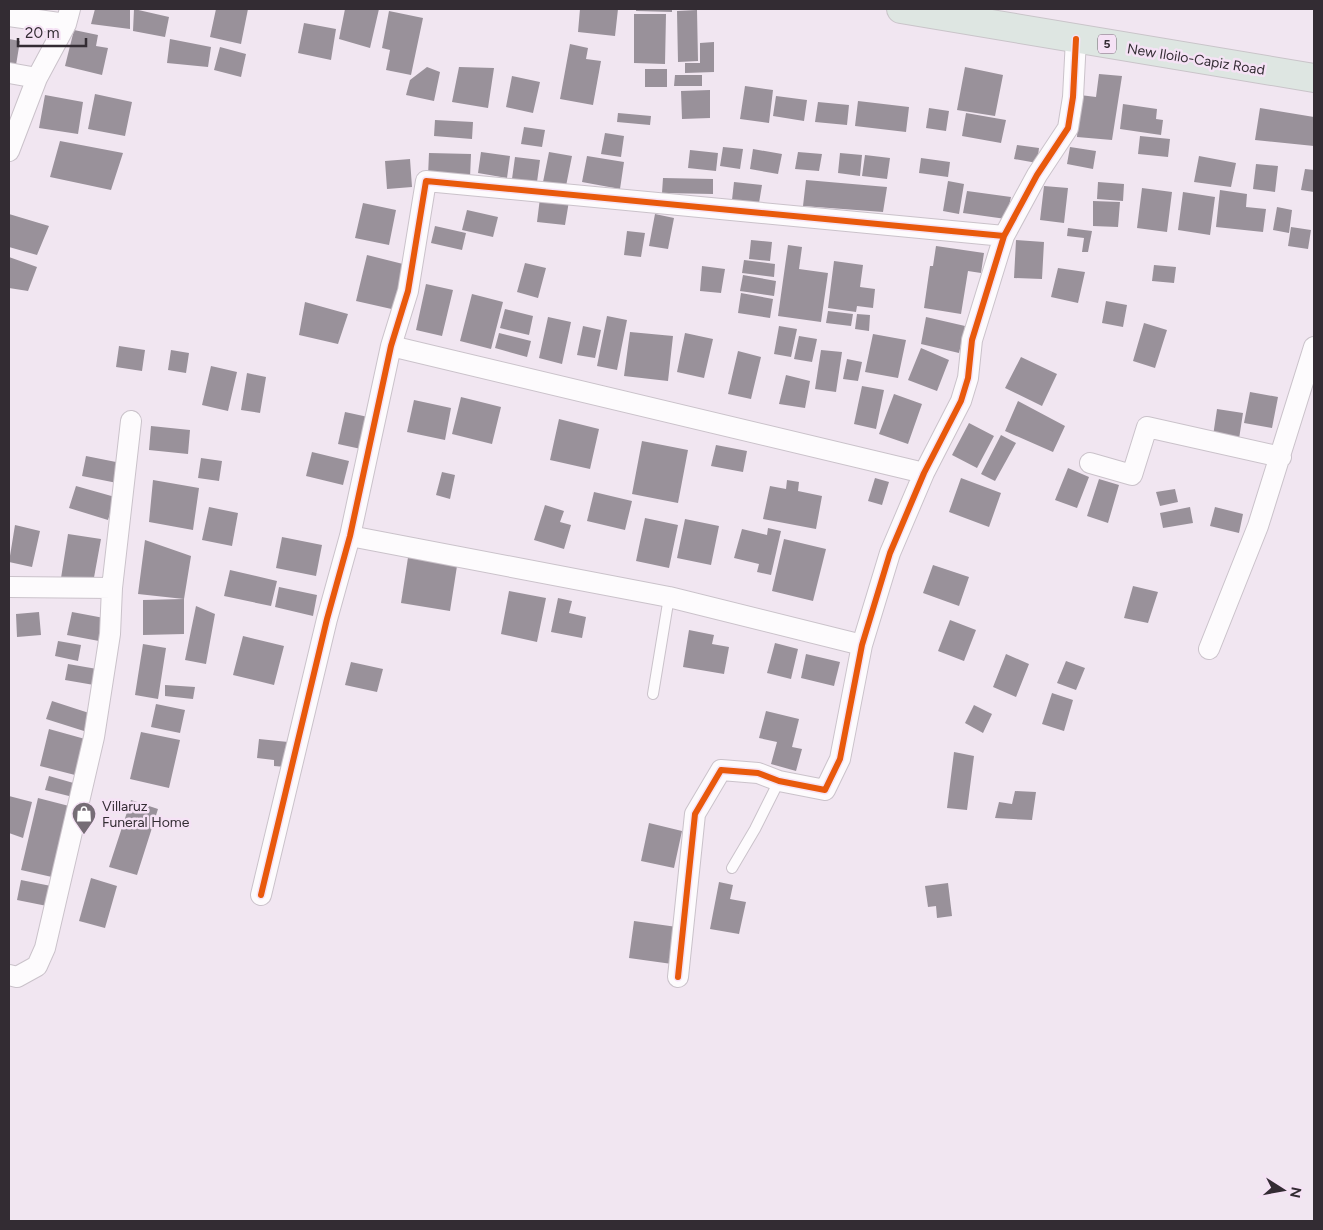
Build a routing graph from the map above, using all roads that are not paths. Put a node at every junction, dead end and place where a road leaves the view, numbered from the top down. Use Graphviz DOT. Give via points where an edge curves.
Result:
graph roads {
  1 [pos="901,9"];
  2 [pos="945,13"];
  3 [pos="9,16"];
  4 [pos="68,17"];
  5 [pos="1076,39"];
  6 [pos="9,73"];
  7 [pos="37,78"];
  8 [pos="1314,78"];
  9 [pos="9,151"];
  10 [pos="1004,236"];
  11 [pos="391,346"];
  12 [pos="1314,347"];
  13 [pos="131,421"];
  14 [pos="1281,457"];
  15 [pos="1090,463"];
  16 [pos="924,473"];
  17 [pos="350,536"];
  18 [pos="9,587"];
  19 [pos="112,588"];
  20 [pos="669,597"];
  21 [pos="862,645"];
  22 [pos="1209,649"];
  23 [pos="653,694"];
  24 [pos="779,781"];
  25 [pos="732,868"];
  26 [pos="261,895"];
  27 [pos="9,975"];
  28 [pos="678,977"];
  1 -- 2 [label="highway, New Iloilo-Capiz Road / 5"];
  2 -- 5 [label="highway, New Iloilo-Capiz Road / 5"];
  3 -- 4 [label="street"];
  4 -- 7 [label="street"];
  5 -- 8 [label="highway, New Iloilo-Capiz Road / 5"];
  5 -- 10 [label="street" via="1068,128 1037,175"];
  6 -- 7 [label="street"];
  7 -- 9 [label="street"];
  10 -- 11 [label="street" via="426,181 408,291"];
  10 -- 16 [label="street" via="972,340 968,378 961,402"];
  11 -- 16 [label="street"];
  11 -- 17 [label="street"];
  12 -- 14 [label="street"];
  13 -- 19 [label="street"];
  14 -- 15 [label="street" via="1147,427 1132,475"];
  14 -- 22 [label="street" via="1258,526"];
  16 -- 21 [label="street" via="890,553"];
  17 -- 20 [label="street"];
  17 -- 26 [label="street"];
  18 -- 19 [label="street"];
  19 -- 27 [label="street" via="110,634 94,737 46,948 37,966 17,977"];
  20 -- 21 [label="street"];
  20 -- 23 [label="lane"];
  21 -- 24 [label="street" via="840,759 825,790"];
  24 -- 25 [label="lane"];
  24 -- 28 [label="street" via="758,773 721,770 702,799 695,814"];
}
